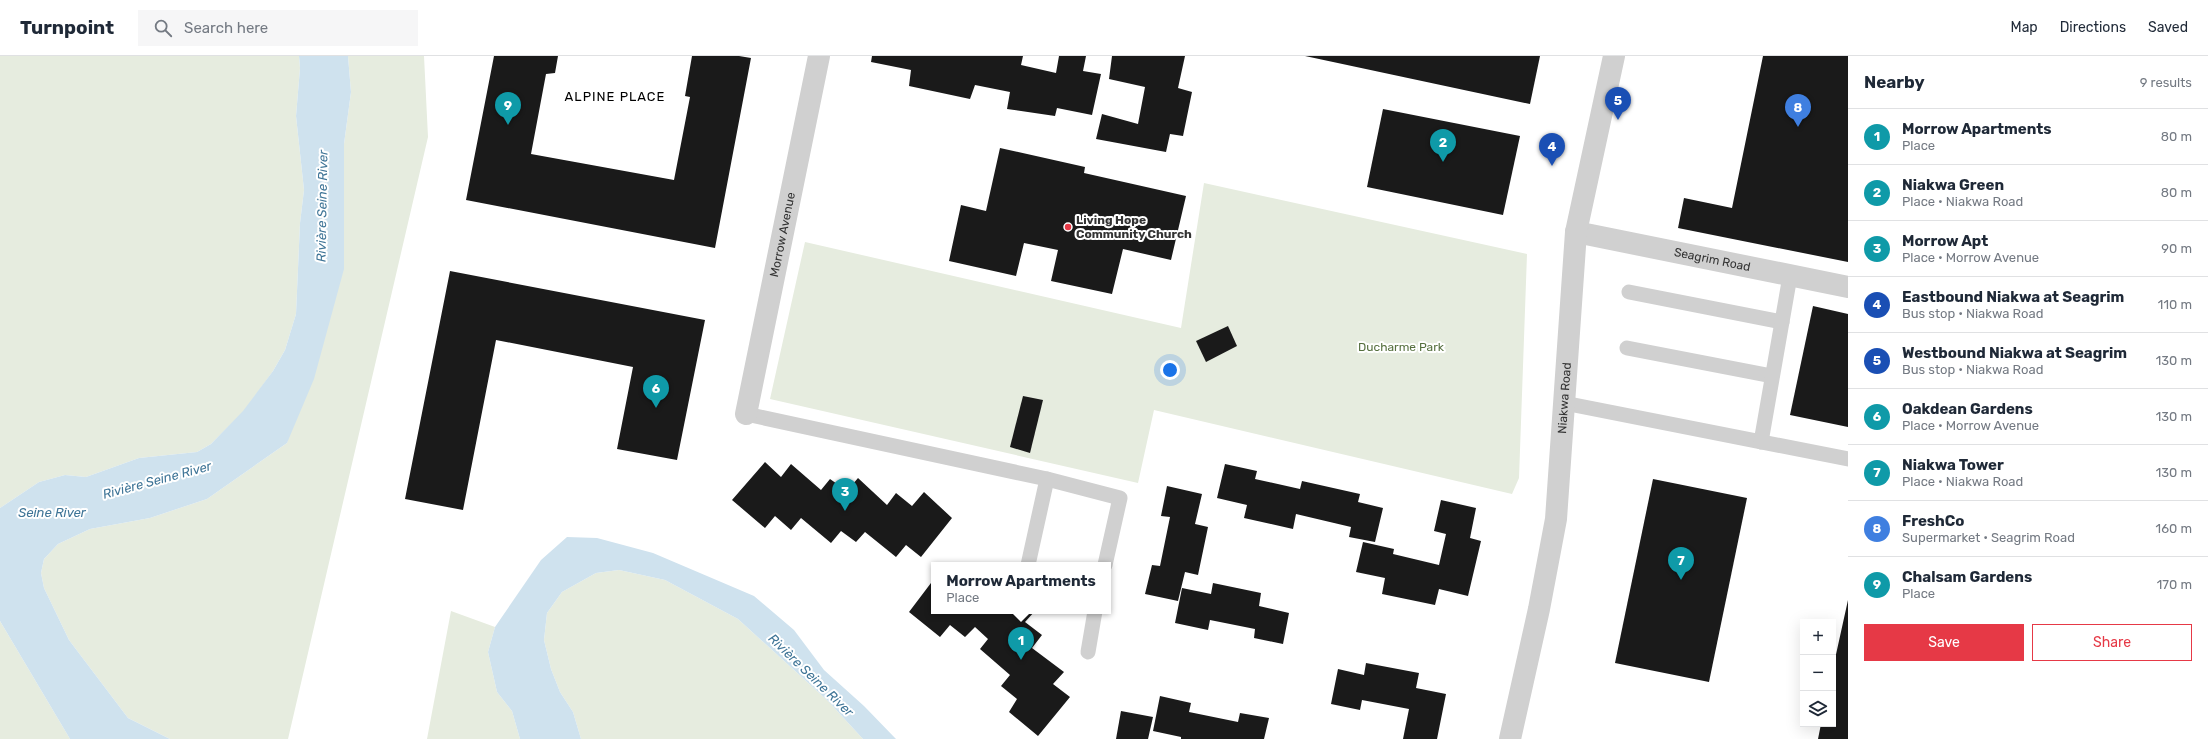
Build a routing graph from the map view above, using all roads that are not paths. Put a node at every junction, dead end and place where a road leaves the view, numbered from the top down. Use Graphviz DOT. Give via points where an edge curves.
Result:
graph roads {
  1 [pos="819,56"];
  2 [pos="1614,56"];
  3 [pos="1576,232"];
  4 [pos="1790,276"];
  5 [pos="1848,287"];
  6 [pos="1629,292"];
  7 [pos="1782,322"];
  8 [pos="1627,348"];
  9 [pos="1772,376"];
  10 [pos="1564,403"];
  11 [pos="746,414"];
  12 [pos="1761,442"];
  13 [pos="1848,459"];
  14 [pos="1047,478"];
  15 [pos="1029,562"];
  16 [pos="1106,562"];
  17 [pos="1094,614"];
  18 [pos="1088,652"];
  19 [pos="1510,739"];
  1 -- 11 [label="street, Morrow Avenue"];
  2 -- 3 [label="street, Niakwa Road"];
  3 -- 4 [label="street, Seagrim Road"];
  3 -- 10 [label="street, Niakwa Road"];
  4 -- 5 [label="street, Seagrim Road"];
  4 -- 7 [label="lane"];
  6 -- 7 [label="lane"];
  7 -- 9 [label="lane"];
  8 -- 9 [label="lane"];
  9 -- 12 [label="lane"];
  10 -- 12 [label="lane"];
  10 -- 19 [label="street, Niakwa Road" via="1556,519"];
  11 -- 14 [label="lane"];
  12 -- 13 [label="lane"];
  14 -- 15 [label="lane"];
  14 -- 16 [label="lane" via="1120,498"];
  17 -- 18 [label="lane"];
}
